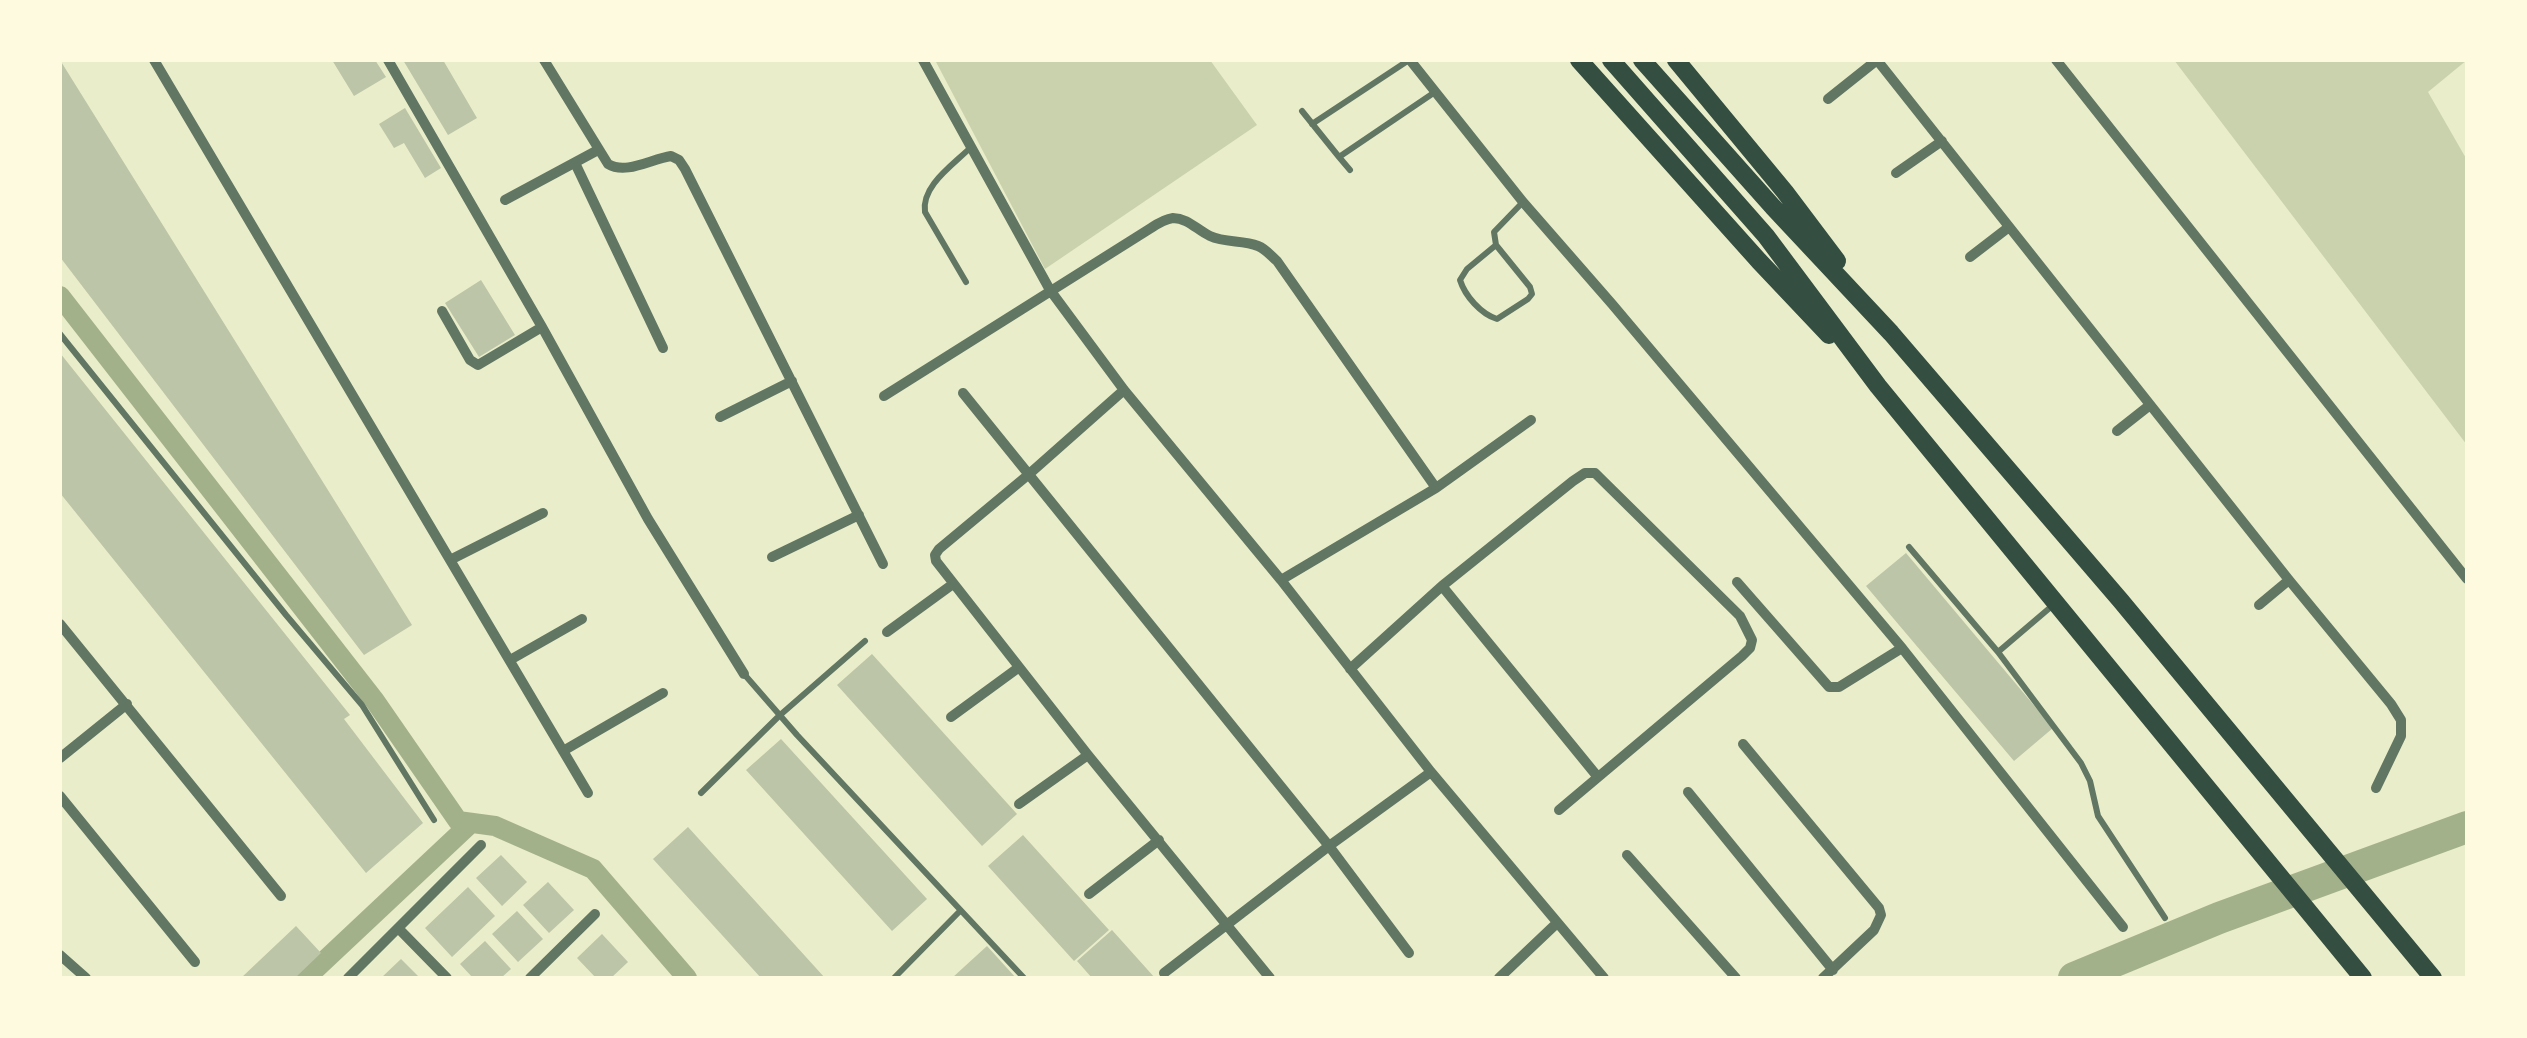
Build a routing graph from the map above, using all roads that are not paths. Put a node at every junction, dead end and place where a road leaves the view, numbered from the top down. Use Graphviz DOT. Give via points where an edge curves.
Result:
graph roads {
  1 [pos="154,60"];
  2 [pos="388,60"];
  3 [pos="544,60"];
  4 [pos="923,60"];
  5 [pos="1409,60"];
  6 [pos="1579,60"];
  7 [pos="1610,60"];
  8 [pos="1642,60"];
  9 [pos="1676,60"];
  10 [pos="1877,60"];
  11 [pos="2056,60"];
  12 [pos="1436,92"];
  13 [pos="1828,99"];
  14 [pos="1302,111"];
  15 [pos="1312,124"];
  16 [pos="1942,141"];
  17 [pos="971,148"];
  18 [pos="598,150"];
  19 [pos="1339,157"];
  20 [pos="575,164"];
  21 [pos="1350,170"];
  22 [pos="1896,173"];
  23 [pos="505,200"];
  24 [pos="1522,202"];
  25 [pos="2009,227"];
  26 [pos="1496,245"];
  27 [pos="1970,257"];
  28 [pos="966,282"];
  29 [pos="1050,290"];
  30 [pos="442,311"];
  31 [pos="542,326"];
  32 [pos="1891,333"];
  33 [pos="60,334"];
  34 [pos="663,348"];
  35 [pos="792,381"];
  36 [pos="1878,386"];
  37 [pos="1124,390"];
  38 [pos="963,393"];
  39 [pos="884,396"];
  40 [pos="2150,405"];
  41 [pos="720,417"];
  42 [pos="1531,420"];
  43 [pos="2117,431"];
  44 [pos="1028,475"];
  45 [pos="1436,488"];
  46 [pos="543,513"];
  47 [pos="859,515"];
  48 [pos="1909,547"];
  49 [pos="772,557"];
  50 [pos="450,560"];
  51 [pos="883,564"];
  52 [pos="2467,579"];
  53 [pos="1281,580"];
  54 [pos="2288,580"];
  55 [pos="1737,582"];
  56 [pos="954,584"];
  57 [pos="1442,586"];
  58 [pos="2057,602"];
  59 [pos="2260,605"];
  60 [pos="582,619"];
  61 [pos="60,624"];
  62 [pos="887,632"];
  63 [pos="865,641"];
  64 [pos="1902,648"];
  65 [pos="1998,652"];
  66 [pos="510,660"];
  67 [pos="1018,668"];
  68 [pos="1350,670"];
  69 [pos="744,674"];
  70 [pos="663,694"];
  71 [pos="127,704"];
  72 [pos="779,716"];
  73 [pos="951,717"];
  74 [pos="1743,744"];
  75 [pos="563,751"];
  76 [pos="1088,755"];
  77 [pos="60,758"];
  78 [pos="1431,772"];
  79 [pos="1597,776"];
  80 [pos="2376,788"];
  81 [pos="1688,792"];
  82 [pos="588,793"];
  83 [pos="701,794"];
  84 [pos="60,796"];
  85 [pos="1018,804"];
  86 [pos="1559,810"];
  87 [pos="434,820"];
  88 [pos="1159,840"];
  89 [pos="482,845"];
  90 [pos="1329,846"];
  91 [pos="1627,855"];
  92 [pos="1089,894"];
  93 [pos="280,896"];
  94 [pos="960,911"];
  95 [pos="595,914"];
  96 [pos="2164,918"];
  97 [pos="1557,923"];
  98 [pos="1228,925"];
  99 [pos="2124,927"];
  100 [pos="399,928"];
  101 [pos="1409,952"];
  102 [pos="60,955"];
  103 [pos="196,962"];
  104 [pos="1833,970"];
  105 [pos="1164,973"];
  106 [pos="86,978"];
  107 [pos="348,978"];
  108 [pos="447,978"];
  109 [pos="530,978"];
  110 [pos="894,978"];
  111 [pos="1024,978"];
  112 [pos="1270,978"];
  113 [pos="1499,978"];
  114 [pos="1604,978"];
  115 [pos="1736,978"];
  116 [pos="1823,978"];
  117 [pos="2363,978"];
  118 [pos="2434,978"];
  1 -- 50 [label="street"];
  2 -- 31 [label="street"];
  3 -- 18 [label="street"];
  4 -- 17 [label="street"];
  5 -- 12 [label="street"];
  5 -- 15 [label="lane"];
  6 -- 36 [label="main road"];
  7 -- 36 [label="main road" via="1766,236"];
  8 -- 32 [label="main road"];
  9 -- 32 [label="main road"];
  10 -- 13 [label="street"];
  10 -- 16 [label="street"];
  11 -- 52 [label="street"];
  12 -- 19 [label="lane"];
  12 -- 24 [label="street"];
  14 -- 15 [label="lane"];
  15 -- 19 [label="lane"];
  16 -- 22 [label="street"];
  16 -- 25 [label="street"];
  17 -- 28 [label="lane" via="923,201"];
  17 -- 29 [label="street"];
  18 -- 20 [label="street"];
  18 -- 35 [label="street" via="616,169 670,156 678,160"];
  19 -- 21 [label="lane"];
  20 -- 23 [label="street"];
  20 -- 34 [label="street"];
  24 -- 26 [label="lane" via="1494,232"];
  24 -- 64 [label="street"];
  25 -- 27 [label="street"];
  25 -- 40 [label="street"];
  26 -- 26 [label="lane" via="1532,294 1497,319 1472,302 1460,280"];
  29 -- 37 [label="street"];
  29 -- 39 [label="street"];
  29 -- 45 [label="street" via="1169,218 1264,249"];
  30 -- 31 [label="street" via="478,365"];
  31 -- 69 [label="street" via="648,519"];
  32 -- 118 [label="main road"];
  33 -- 87 [label="lane" via="362,705"];
  35 -- 41 [label="street"];
  35 -- 47 [label="street"];
  36 -- 58 [label="main road"];
  37 -- 44 [label="street"];
  37 -- 53 [label="street"];
  38 -- 44 [label="street"];
  40 -- 43 [label="street"];
  40 -- 54 [label="street"];
  42 -- 45 [label="street"];
  44 -- 56 [label="street" via="939,549 936,561"];
  44 -- 90 [label="street"];
  45 -- 53 [label="street"];
  46 -- 50 [label="street"];
  47 -- 49 [label="street"];
  47 -- 51 [label="street"];
  48 -- 65 [label="lane"];
  50 -- 66 [label="street"];
  53 -- 68 [label="street"];
  54 -- 59 [label="street"];
  54 -- 80 [label="street" via="2401,720 2401,736"];
  55 -- 64 [label="street" via="1829,687"];
  56 -- 62 [label="street"];
  56 -- 67 [label="street"];
  57 -- 68 [label="street"];
  57 -- 79 [label="street"];
  57 -- 79 [label="street" via="1590,472 1740,616 1750,648"];
  58 -- 65 [label="lane"];
  58 -- 117 [label="main road"];
  60 -- 66 [label="street"];
  61 -- 71 [label="street"];
  63 -- 72 [label="lane"];
  64 -- 99 [label="street"];
  65 -- 96 [label="lane" via="2081,763 2098,816"];
  66 -- 75 [label="street"];
  67 -- 73 [label="street"];
  67 -- 76 [label="street"];
  68 -- 78 [label="street"];
  69 -- 72 [label="lane"];
  70 -- 75 [label="street"];
  71 -- 77 [label="street"];
  71 -- 93 [label="street"];
  72 -- 83 [label="lane"];
  72 -- 94 [label="lane"];
  74 -- 104 [label="street" via="1879,908 1874,930"];
  75 -- 82 [label="street"];
  76 -- 85 [label="street"];
  76 -- 88 [label="street"];
  78 -- 90 [label="street"];
  78 -- 97 [label="street"];
  79 -- 86 [label="street"];
  81 -- 104 [label="street"];
  84 -- 103 [label="street"];
  88 -- 92 [label="street"];
  88 -- 98 [label="street"];
  89 -- 100 [label="street"];
  90 -- 98 [label="street"];
  90 -- 101 [label="street"];
  91 -- 115 [label="street"];
  94 -- 110 [label="lane"];
  94 -- 111 [label="lane"];
  95 -- 109 [label="street"];
  97 -- 113 [label="street"];
  97 -- 114 [label="street"];
  98 -- 105 [label="street"];
  98 -- 112 [label="street"];
  100 -- 107 [label="street"];
  100 -- 108 [label="street"];
  102 -- 106 [label="street"];
  104 -- 116 [label="street"];
}
